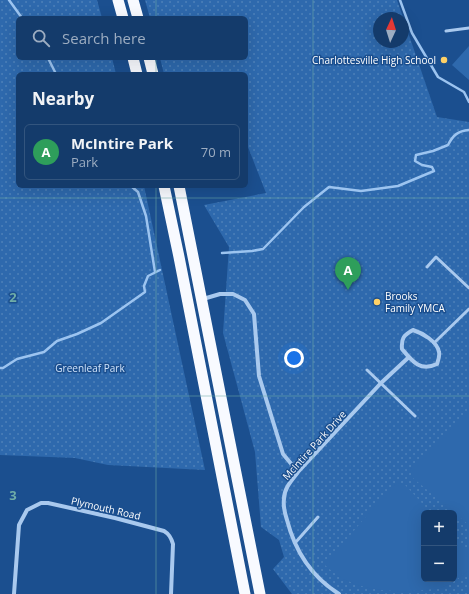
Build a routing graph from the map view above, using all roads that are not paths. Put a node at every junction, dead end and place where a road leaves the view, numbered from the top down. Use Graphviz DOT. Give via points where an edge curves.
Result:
graph roads {
  1 [pos="118,0"];
  2 [pos="133,0"];
  3 [pos="122,16"];
  4 [pos="137,16"];
  5 [pos="469,28"];
  6 [pos="446,31"];
  7 [pos="134,60"];
  8 [pos="150,60"];
  9 [pos="136,72"];
  10 [pos="152,72"];
  11 [pos="164,188"];
  12 [pos="179,188"];
  13 [pos="427,267"];
  14 [pos="469,288"];
  15 [pos="202,299"];
  16 [pos="469,309"];
  17 [pos="434,343"];
  18 [pos="409,357"];
  19 [pos="367,370"];
  20 [pos="381,383"];
  21 [pos="415,416"];
  22 [pos="298,472"];
  23 [pos="318,517"];
  24 [pos="246,524"];
  25 [pos="294,543"];
  26 [pos="14,594"];
  27 [pos="171,594"];
  28 [pos="245,594"];
  29 [pos="260,594"];
  30 [pos="267,594"];
  31 [pos="339,594"];
  1 -- 3 [label="highway"];
  2 -- 4 [label="highway"];
  5 -- 6 [label="lane"];
  7 -- 9 [label="highway"];
  8 -- 10 [label="highway"];
  11 -- 28 [label="highway"];
  12 -- 15 [label="highway"];
  13 -- 14 [label="lane" via="436,257"];
  15 -- 22 [label="street" via="220,294 233,294 244,300 254,314 259,376 283,454"];
  15 -- 24 [label="highway"];
  16 -- 17 [label="lane"];
  17 -- 18 [label="street" via="440,354 437,364 424,368"];
  17 -- 18 [label="street" via="413,330 405,334 401,340 402,349"];
  18 -- 20 [label="street, McIntire Park Drive"];
  19 -- 20 [label="lane"];
  20 -- 21 [label="lane"];
  20 -- 22 [label="street, McIntire Park Drive"];
  22 -- 25 [label="street, McIntire Park Drive" via="287,487 284,498 287,521"];
  23 -- 25 [label="lane"];
  24 -- 29 [label="highway"];
  24 -- 30 [label="highway"];
  25 -- 31 [label="street, McIntire Park Drive" via="311,570"];
  26 -- 27 [label="street, Plymouth Road" via="19,526 27,510 48,503 164,531 172,538 173,544"];
}
